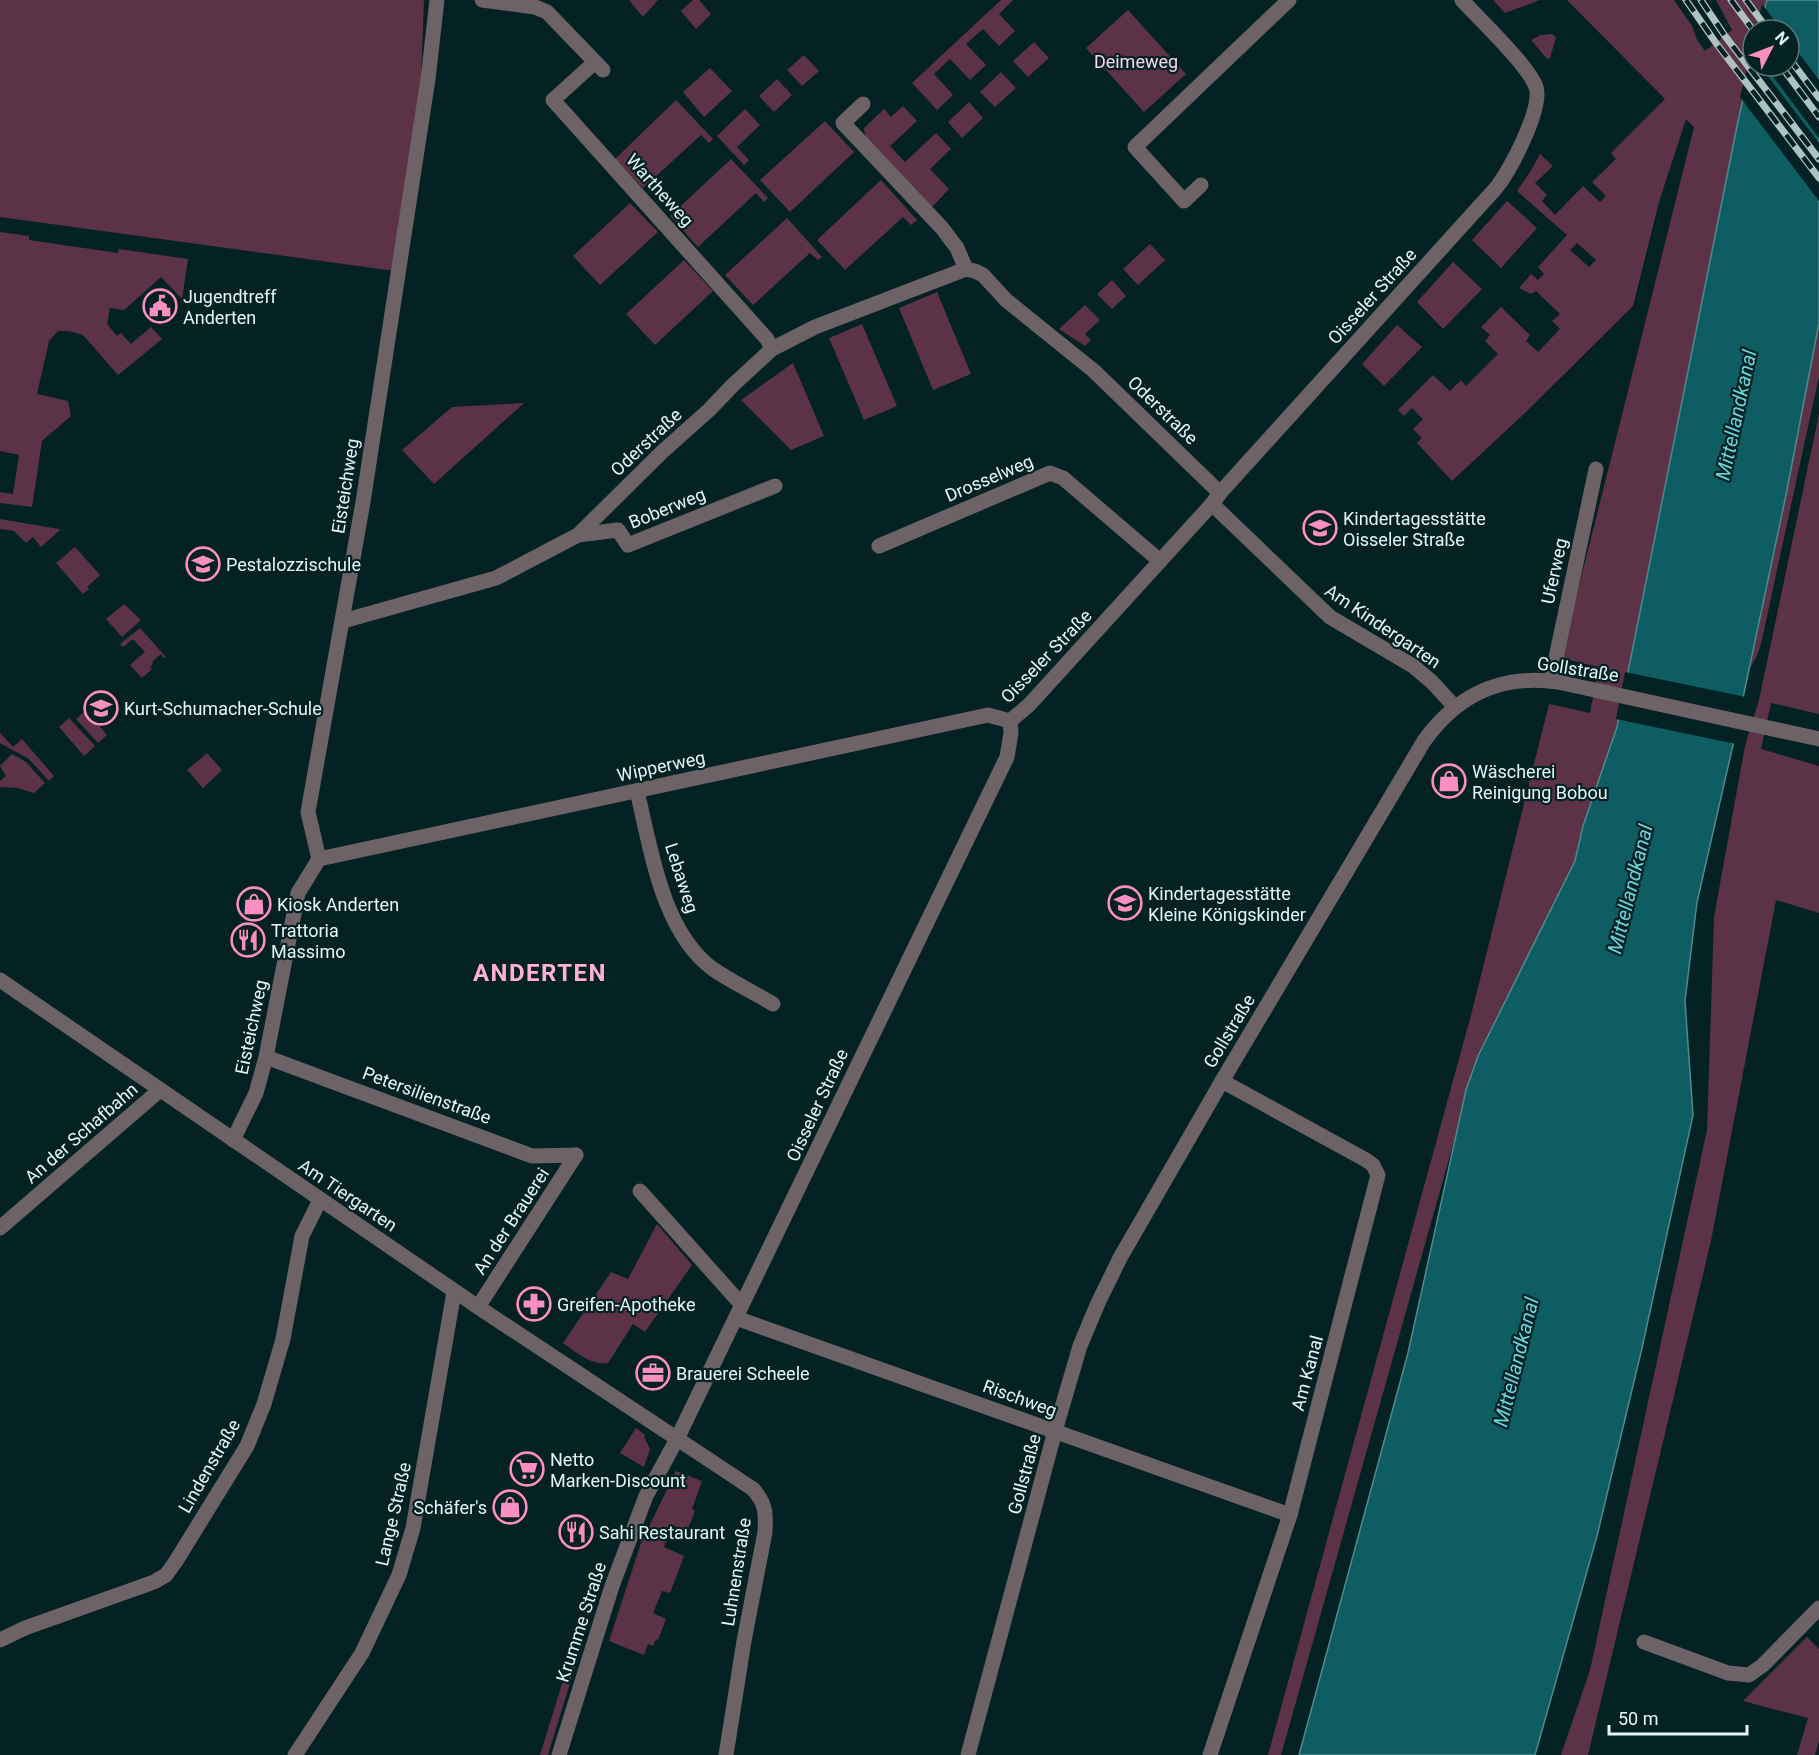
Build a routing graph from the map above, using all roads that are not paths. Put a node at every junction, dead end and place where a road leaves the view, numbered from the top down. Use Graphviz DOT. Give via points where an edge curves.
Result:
graph roads {
  1 [pos="437,0"];
  2 [pos="482,0"];
  3 [pos="1289,0"];
  4 [pos="1462,0"];
  5 [pos="863,104"];
  6 [pos="1201,185"];
  7 [pos="966,269"];
  8 [pos="772,349"];
  9 [pos="1596,469"];
  10 [pos="775,486"];
  11 [pos="1216,498"];
  12 [pos="578,535"];
  13 [pos="879,546"];
  14 [pos="1160,561"];
  15 [pos="343,621"];
  16 [pos="1551,681"];
  17 [pos="1454,706"];
  18 [pos="1010,721"];
  19 [pos="1819,739"];
  20 [pos="637,791"];
  21 [pos="319,859"];
  22 [pos="0,980"];
  23 [pos="773,1004"];
  24 [pos="266,1057"];
  25 [pos="1222,1081"];
  26 [pos="160,1090"];
  27 [pos="233,1140"];
  28 [pos="576,1155"];
  29 [pos="640,1191"];
  30 [pos="320,1200"];
  31 [pos="0,1228"];
  32 [pos="454,1292"];
  33 [pos="478,1307"];
  34 [pos="738,1311"];
  35 [pos="1055,1431"];
  36 [pos="677,1439"];
  37 [pos="1290,1515"];
  38 [pos="1819,1608"];
  39 [pos="0,1640"];
  40 [pos="1644,1642"];
  41 [pos="295,1755"];
  42 [pos="560,1755"];
  43 [pos="726,1755"];
  44 [pos="968,1755"];
  45 [pos="1210,1755"];
  1 -- 15 [label="street, Eisteichweg" via="423,114"];
  2 -- 8 [label="street, Wartheweg" via="547,12 599,66 554,100"];
  3 -- 6 [label="street" via="1135,147 1184,201"];
  4 -- 11 [label="street, Oisseler Straße" via="1520,63 1537,89 1526,134 1510,168"];
  5 -- 7 [label="street" via="843,123 942,228"];
  7 -- 8 [label="street, Oderstraße" via="815,327"];
  7 -- 11 [label="street, Oderstraße" via="983,275 1006,300 1094,371"];
  8 -- 12 [label="street, Oderstraße"];
  9 -- 16 [label="street, Uferweg"];
  10 -- 12 [label="street, Boberweg" via="628,545 618,531"];
  11 -- 14 [label="street, Oisseler Straße"];
  11 -- 17 [label="street, Am Kindergarten" via="1329,617 1413,666"];
  12 -- 15 [label="street, Oderstraße" via="496,578"];
  13 -- 14 [label="street, Drosselweg" via="1050,473 1063,477"];
  14 -- 18 [label="street, Oisseler Straße"];
  15 -- 21 [label="street, Eisteichweg" via="308,812"];
  16 -- 17 [label="street, Gollstraße" via="1499,685"];
  16 -- 19 [label="street, Gollstraße"];
  17 -- 25 [label="street, Gollstraße" via="1424,741"];
  18 -- 20 [label="street, Wipperweg" via="988,715"];
  18 -- 34 [label="street, Oisseler Straße" via="1007,757"];
  20 -- 21 [label="street, Wipperweg"];
  20 -- 23 [label="street, Lebaweg" via="668,909 687,944 713,968"];
  21 -- 24 [label="street, Eisteichweg" via="298,893"];
  22 -- 26 [label="street, Am Tiergarten"];
  24 -- 27 [label="street, Eisteichweg" via="256,1093"];
  24 -- 28 [label="street, Petersilienstraße" via="532,1156"];
  25 -- 35 [label="street, Gollstraße" via="1098,1303 1080,1346"];
  25 -- 37 [label="street, Am Kanal" via="1366,1160 1378,1175"];
  26 -- 27 [label="street, Am Tiergarten"];
  26 -- 31 [label="street, An der Schafbahn"];
  27 -- 30 [label="street, Am Tiergarten"];
  28 -- 33 [label="street, An der Brauerei"];
  29 -- 34 [label="street, Rischweg"];
  30 -- 32 [label="street, Am Tiergarten"];
  30 -- 39 [label="street, Lindenstraße" via="303,1236 283,1339 247,1446 166,1575"];
  32 -- 33 [label="street, Am Tiergarten"];
  32 -- 41 [label="street, Lange Straße" via="413,1528 399,1575 362,1653"];
  33 -- 36 [label="street, Am Tiergarten"];
  34 -- 35 [label="street, Rischweg"];
  34 -- 36 [label="street, Oisseler Straße"];
  35 -- 37 [label="street, Rischweg"];
  35 -- 44 [label="street, Gollstraße"];
  36 -- 42 [label="street, Krumme Straße" via="646,1496 612,1586"];
  36 -- 43 [label="street, Luhnenstraße" via="753,1489 766,1514"];
  37 -- 45 [label="street, Am Kanal"];
  38 -- 40 [label="street" via="1749,1675 1728,1673"];
}
